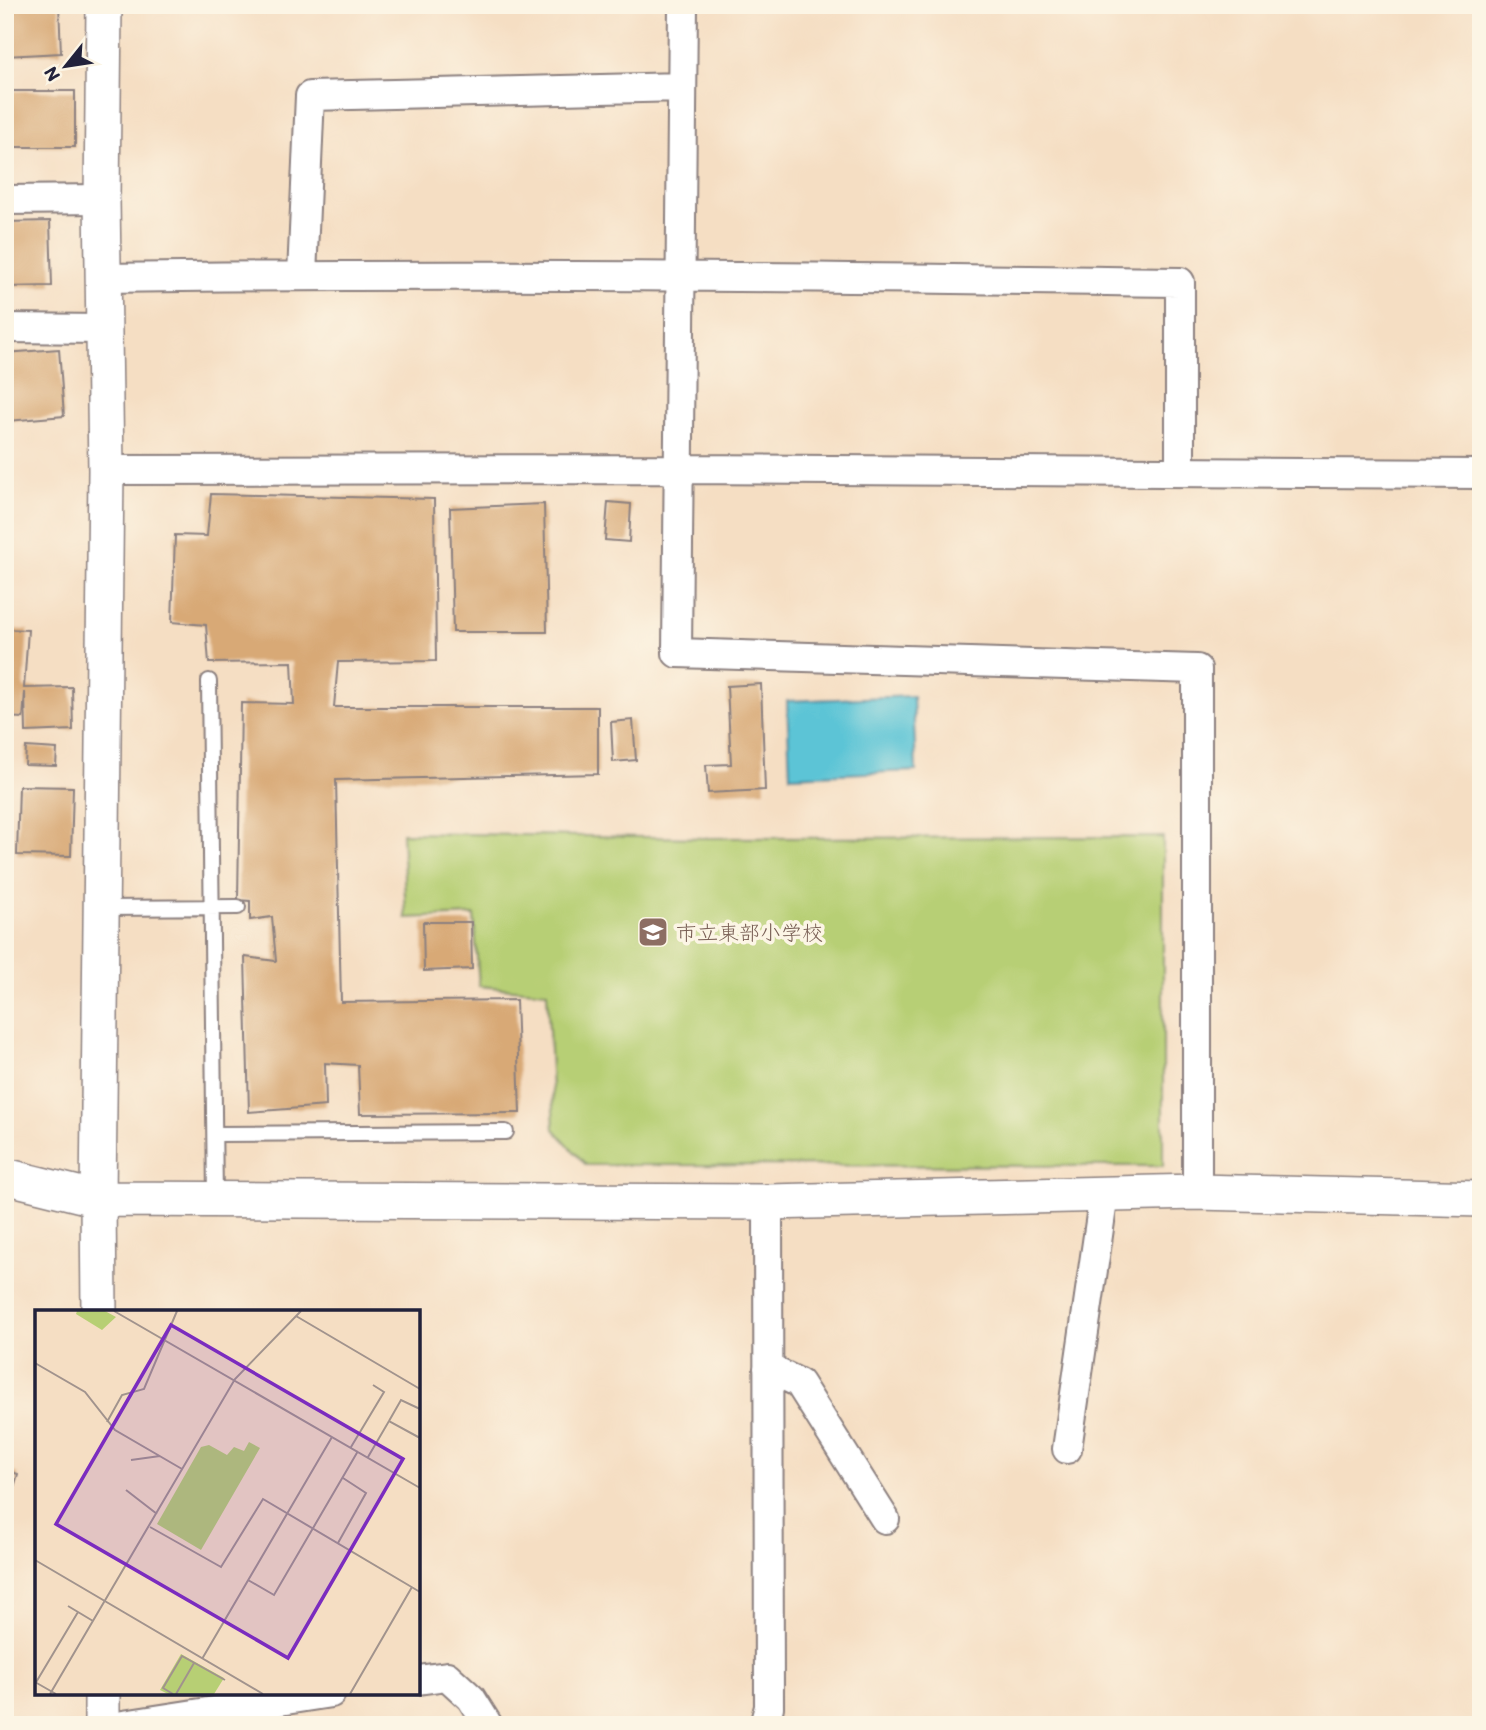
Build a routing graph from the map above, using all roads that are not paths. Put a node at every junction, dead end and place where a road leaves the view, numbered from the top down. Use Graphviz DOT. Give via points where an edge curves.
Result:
graph roads {
  1 [pos="104,5"];
  2 [pos="683,5"];
  3 [pos="682,88"];
  4 [pos="102,199"];
  5 [pos="5,200"];
  6 [pos="302,275"];
  7 [pos="680,275"];
  8 [pos="103,278"];
  9 [pos="5,328"];
  10 [pos="103,329"];
  11 [pos="677,469"];
  12 [pos="106,470"];
  13 [pos="1180,471"];
  14 [pos="1481,474"];
  15 [pos="209,681"];
  16 [pos="238,907"];
  17 [pos="101,908"];
  18 [pos="212,908"];
  19 [pos="506,1132"];
  20 [pos="215,1134"];
  21 [pos="5,1176"];
  22 [pos="1198,1192"];
  23 [pos="1104,1194"];
  24 [pos="98,1199"];
  25 [pos="1481,1199"];
  26 [pos="215,1200"];
  27 [pos="768,1202"];
  28 [pos="99,1310"];
  29 [pos="768,1368"];
  30 [pos="1067,1448"];
  31 [pos="885,1519"];
  32 [pos="420,1680"];
  33 [pos="102,1695"];
  34 [pos="318,1695"];
  35 [pos="102,1725"];
  36 [pos="123,1725"];
  37 [pos="488,1725"];
  38 [pos="764,1725"];
  1 -- 4 [label="street"];
  2 -- 3 [label="street"];
  3 -- 6 [label="street" via="310,96"];
  3 -- 7 [label="street"];
  4 -- 5 [label="street"];
  4 -- 8 [label="street"];
  6 -- 7 [label="street"];
  6 -- 8 [label="street"];
  7 -- 11 [label="street"];
  7 -- 13 [label="street" via="1180,282"];
  8 -- 10 [label="street"];
  9 -- 10 [label="street"];
  10 -- 12 [label="street"];
  11 -- 12 [label="street"];
  11 -- 13 [label="street"];
  11 -- 22 [label="street" via="677,653 1197,669"];
  12 -- 17 [label="street"];
  13 -- 14 [label="street"];
  15 -- 18 [label="lane"];
  16 -- 18 [label="lane"];
  17 -- 18 [label="lane"];
  17 -- 24 [label="street"];
  18 -- 20 [label="lane"];
  19 -- 20 [label="lane"];
  20 -- 26 [label="lane"];
  21 -- 24 [label="street"];
  22 -- 23 [label="street"];
  22 -- 25 [label="street"];
  23 -- 27 [label="street"];
  23 -- 30 [label="street"];
  24 -- 26 [label="street"];
  24 -- 28 [label="street"];
  26 -- 27 [label="street"];
  27 -- 29 [label="street"];
  29 -- 31 [label="street" via="799,1383"];
  29 -- 38 [label="street" via="769,1707"];
  32 -- 37 [label="street" via="447,1676 471,1698"];
  33 -- 35 [label="street"];
  34 -- 36 [label="street"];
}
